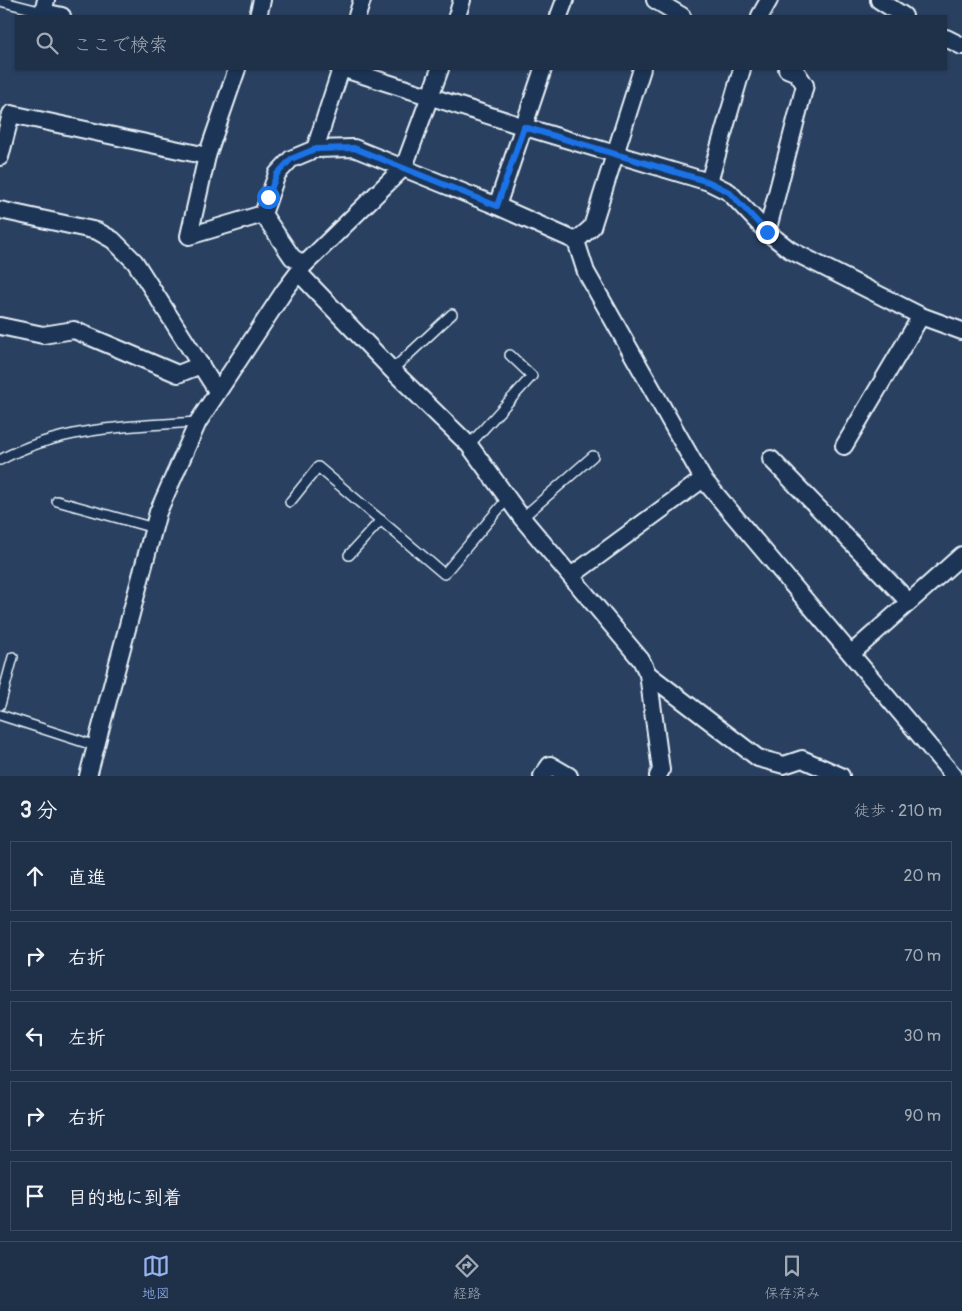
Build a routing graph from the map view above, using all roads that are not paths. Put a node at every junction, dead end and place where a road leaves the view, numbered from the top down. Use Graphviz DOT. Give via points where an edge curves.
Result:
graph roads {
  1 [pos="262,0"];
  2 [pos="362,0"];
  3 [pos="462,0"];
  4 [pos="564,0"];
  5 [pos="769,0"];
  6 [pos="879,0"];
  7 [pos="0,1"];
  8 [pos="44,6"];
  9 [pos="658,7"];
  10 [pos="60,15"];
  11 [pos="258,15"];
  12 [pos="357,15"];
  13 [pos="457,15"];
  14 [pos="559,15"];
  15 [pos="679,15"];
  16 [pos="761,15"];
  17 [pos="902,15"];
  18 [pos="237,70"];
  19 [pos="343,70"];
  20 [pos="346,70"];
  21 [pos="440,70"];
  22 [pos="543,70"];
  23 [pos="642,70"];
  24 [pos="742,70"];
  25 [pos="790,70"];
  26 [pos="431,98"];
  27 [pos="5,113"];
  28 [pos="524,127"];
  29 [pos="315,149"];
  30 [pos="616,154"];
  31 [pos="207,156"];
  32 [pos="0,157"];
  33 [pos="404,167"];
  34 [pos="709,182"];
  35 [pos="497,206"];
  36 [pos="0,210"];
  37 [pos="263,214"];
  38 [pos="767,232"];
  39 [pos="576,241"];
  40 [pos="302,269"];
  41 [pos="452,314"];
  42 [pos="921,316"];
  43 [pos="0,326"];
  44 [pos="962,331"];
  45 [pos="510,355"];
  46 [pos="200,365"];
  47 [pos="392,370"];
  48 [pos="217,391"];
  49 [pos="198,422"];
  50 [pos="469,445"];
  51 [pos="844,446"];
  52 [pos="593,456"];
  53 [pos="771,459"];
  54 [pos="0,460"];
  55 [pos="703,479"];
  56 [pos="508,498"];
  57 [pos="57,501"];
  58 [pos="290,502"];
  59 [pos="522,518"];
  60 [pos="381,520"];
  61 [pos="154,528"];
  62 [pos="349,555"];
  63 [pos="962,555"];
  64 [pos="571,576"];
  65 [pos="908,602"];
  66 [pos="852,652"];
  67 [pos="13,657"];
  68 [pos="648,674"];
  69 [pos="0,705"];
  70 [pos="0,715"];
  71 [pos="96,746"];
  72 [pos="781,771"];
  73 [pos="88,776"];
  74 [pos="542,776"];
  75 [pos="569,776"];
  76 [pos="658,776"];
  77 [pos="841,776"];
  78 [pos="954,776"];
  1 -- 11 [label="street"];
  2 -- 12 [label="street"];
  3 -- 13 [label="street"];
  4 -- 14 [label="street"];
  5 -- 16 [label="street"];
  6 -- 17 [label="street"];
  7 -- 8 [label="lane"];
  8 -- 10 [label="street"];
  9 -- 15 [label="street"];
  18 -- 31 [label="street"];
  19 -- 29 [label="street"];
  20 -- 26 [label="street"];
  21 -- 26 [label="street"];
  22 -- 28 [label="street"];
  23 -- 30 [label="street"];
  24 -- 34 [label="street"];
  25 -- 38 [label="street" via="797,73 805,85"];
  26 -- 28 [label="street"];
  26 -- 33 [label="street"];
  27 -- 31 [label="street"];
  27 -- 32 [label="street"];
  28 -- 30 [label="street"];
  28 -- 35 [label="street"];
  29 -- 33 [label="street" via="354,148"];
  29 -- 37 [label="street" via="291,159 277,174"];
  30 -- 34 [label="street"];
  30 -- 39 [label="street" via="592,227"];
  31 -- 37 [label="street" via="189,236"];
  33 -- 35 [label="street"];
  33 -- 40 [label="street"];
  34 -- 38 [label="street" via="729,192"];
  35 -- 39 [label="street"];
  36 -- 46 [label="street" via="98,231 113,240 135,262"];
  37 -- 40 [label="street"];
  38 -- 42 [label="street" via="790,250"];
  39 -- 55 [label="street" via="586,272"];
  40 -- 47 [label="street"];
  40 -- 48 [label="street"];
  41 -- 47 [label="lane"];
  42 -- 44 [label="street"];
  42 -- 51 [label="street"];
  43 -- 46 [label="street" via="43,335 74,330 178,374"];
  45 -- 50 [label="lane" via="532,376"];
  46 -- 48 [label="street"];
  47 -- 50 [label="street"];
  48 -- 49 [label="street"];
  49 -- 54 [label="lane" via="119,426 58,437"];
  49 -- 61 [label="street"];
  50 -- 56 [label="street"];
  52 -- 59 [label="lane"];
  53 -- 65 [label="street"];
  55 -- 64 [label="street"];
  55 -- 66 [label="street"];
  56 -- 59 [label="street"];
  56 -- 60 [label="lane" via="444,574"];
  57 -- 61 [label="lane"];
  58 -- 60 [label="lane" via="318,467"];
  59 -- 64 [label="street"];
  60 -- 62 [label="lane"];
  61 -- 71 [label="street"];
  63 -- 65 [label="street"];
  64 -- 68 [label="street"];
  65 -- 66 [label="street"];
  66 -- 78 [label="street"];
  67 -- 69 [label="lane"];
  68 -- 72 [label="street" via="758,758"];
  68 -- 76 [label="street" via="661,770"];
  70 -- 71 [label="lane"];
  71 -- 73 [label="street"];
  72 -- 77 [label="street" via="802,759"];
  74 -- 75 [label="street" via="550,765"];
}
